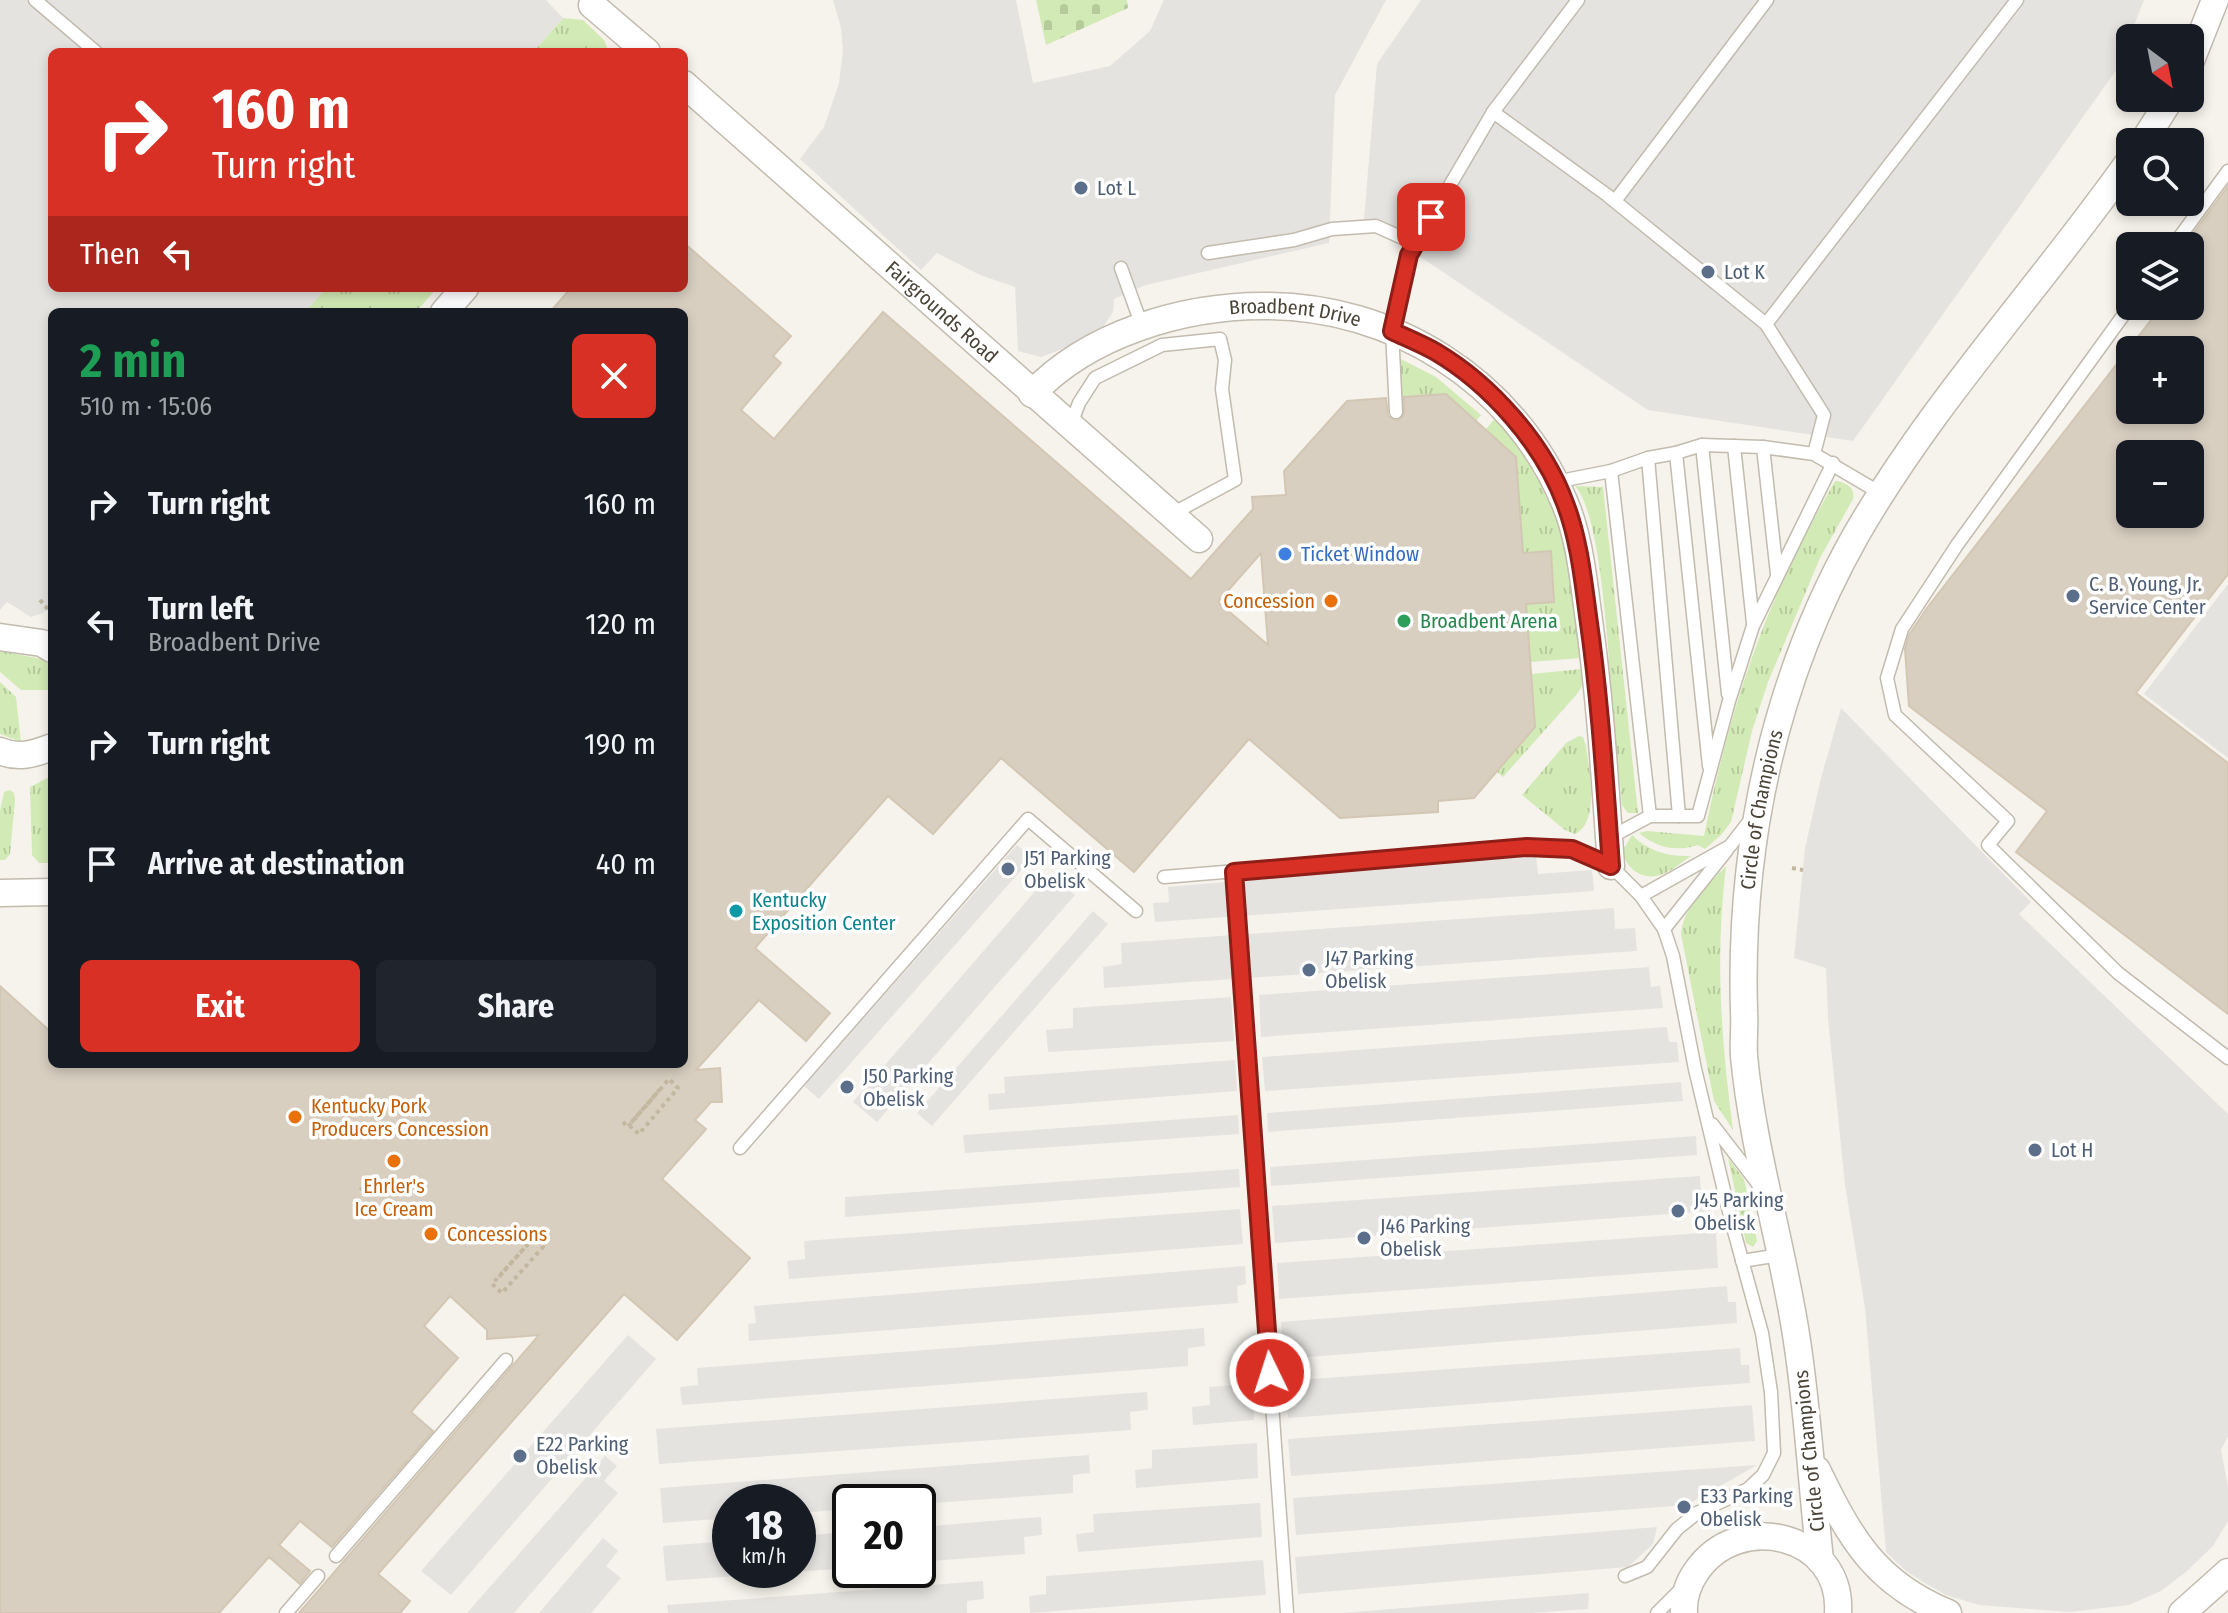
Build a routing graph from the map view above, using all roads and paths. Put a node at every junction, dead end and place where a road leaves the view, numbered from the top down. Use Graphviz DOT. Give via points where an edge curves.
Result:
graph roads {
  1 [pos="35,0"];
  2 [pos="1578,0"];
  3 [pos="1767,0"];
  4 [pos="2017,0"];
  5 [pos="2215,0"];
  6 [pos="589,2"];
  7 [pos="2204,28"];
  8 [pos="91,48"];
  9 [pos="642,48"];
  10 [pos="688,88"];
  11 [pos="1493,112"];
  12 [pos="2228,171"];
  13 [pos="2116,178"];
  14 [pos="1615,201"];
  15 [pos="2183,232"];
  16 [pos="1416,244"];
  17 [pos="1208,253"];
  18 [pos="1121,268"];
  19 [pos="462,292"];
  20 [pos="448,308"];
  21 [pos="2120,320"];
  22 [pos="1766,324"];
  23 [pos="1142,326"];
  24 [pos="1392,331"];
  25 [pos="1032,394"];
  26 [pos="1396,412"];
  27 [pos="1070,427"];
  28 [pos="1702,445"];
  29 [pos="1734,446"];
  30 [pos="1763,447"];
  31 [pos="1676,453"];
  32 [pos="1814,454"];
  33 [pos="1648,458"];
  34 [pos="1833,463"];
  35 [pos="1611,471"];
  36 [pos="1555,482"];
  37 [pos="1882,494"];
  38 [pos="1170,515"];
  39 [pos="1199,539"];
  40 [pos="1777,574"];
  41 [pos="40,600"];
  42 [pos="48,609"];
  43 [pos="1753,626"];
  44 [pos="0,637"];
  45 [pos="48,647"];
  46 [pos="1729,701"];
  47 [pos="48,749"];
  48 [pos="0,751"];
  49 [pos="1710,773"];
  50 [pos="1757,810"];
  51 [pos="1650,816"];
  52 [pos="1679,816"];
  53 [pos="1609,838"];
  54 [pos="1730,846"];
  55 [pos="1611,866"];
  56 [pos="1792,868"];
  57 [pos="1803,870"];
  58 [pos="1234,872"];
  59 [pos="1164,877"];
  60 [pos="48,892"];
  61 [pos="0,893"];
  62 [pos="1641,896"];
  63 [pos="1136,911"];
  64 [pos="1664,929"];
  65 [pos="2228,1058"];
  66 [pos="662,1087"];
  67 [pos="1708,1118"];
  68 [pos="623,1122"];
  69 [pos="740,1148"];
  70 [pos="1770,1199"];
  71 [pos="527,1234"];
  72 [pos="529,1243"];
  73 [pos="1780,1255"];
  74 [pos="1742,1261"];
  75 [pos="499,1277"];
  76 [pos="506,1360"];
  77 [pos="1809,1454"];
  78 [pos="336,1556"];
  79 [pos="1820,1560"];
  80 [pos="2228,1572"];
  81 [pos="318,1576"];
  82 [pos="1625,1576"];
  83 [pos="1690,1581"];
  84 [pos="2184,1612"];
  85 [pos="286,1613"];
  86 [pos="1287,1613"];
  87 [pos="1657,1613"];
  88 [pos="1684,1613"];
  89 [pos="1838,1613"];
  90 [pos="1948,1613"];
  1 -- 8 [label="lane"];
  2 -- 11 [label="lane"];
  3 -- 14 [label="lane"];
  4 -- 22 [label="lane"];
  5 -- 7 [label="street"];
  6 -- 9 [label="street"];
  10 -- 25 [label="street, Fairgrounds Road"];
  11 -- 14 [label="lane"];
  11 -- 16 [label="lane"];
  12 -- 15 [label="lane"];
  13 -- 37 [label="street, Circle of Champions"];
  14 -- 22 [label="lane"];
  16 -- 17 [label="lane" via="1376,226 1332,229"];
  16 -- 24 [label="lane"];
  18 -- 23 [label="lane"];
  19 -- 20 [label="street"];
  21 -- 65 [label="lane" via="1941,569 1902,629 1887,678 1895,715 2008,821 1988,845 2118,973"];
  22 -- 32 [label="lane" via="1824,415"];
  23 -- 24 [label="street, Broadbent Drive" via="1195,311 1299,305"];
  23 -- 25 [label="street, Broadbent Drive" via="1051,374"];
  24 -- 26 [label="lane"];
  24 -- 36 [label="street, Broadbent Drive" via="1437,353 1479,383 1520,428"];
  25 -- 27 [label="street, Fairgrounds Road"];
  27 -- 38 [label="street, Fairgrounds Road"];
  27 -- 38 [label="lane" via="1095,378 1162,345 1220,339 1235,480"];
  28 -- 29 [label="lane"];
  28 -- 31 [label="lane"];
  28 -- 46 [label="lane"];
  29 -- 30 [label="lane"];
  29 -- 43 [label="lane"];
  30 -- 32 [label="lane"];
  30 -- 40 [label="lane"];
  31 -- 33 [label="lane"];
  31 -- 49 [label="lane"];
  32 -- 34 [label="lane"];
  33 -- 35 [label="lane"];
  33 -- 52 [label="lane"];
  34 -- 37 [label="lane"];
  34 -- 40 [label="lane"];
  35 -- 36 [label="lane"];
  35 -- 51 [label="lane"];
  36 -- 53 [label="street, Broadbent Drive" via="1581,565 1595,662"];
  37 -- 50 [label="street, Circle of Champions" via="1842,562 1800,655 1778,719"];
  38 -- 39 [label="street, Fairgrounds Road"];
  40 -- 43 [label="lane"];
  41 -- 42 [label="path"];
  43 -- 46 [label="lane"];
  44 -- 45 [label="street"];
  46 -- 49 [label="lane"];
  47 -- 48 [label="street" via="11,756"];
  49 -- 52 [label="lane" via="1698,816"];
  50 -- 54 [label="lane"];
  50 -- 70 [label="street, Circle of Champions" via="1743,935 1744,1053"];
  51 -- 52 [label="lane"];
  51 -- 53 [label="lane"];
  53 -- 55 [label="street, Broadbent Drive"];
  54 -- 62 [label="lane"];
  54 -- 64 [label="lane"];
  55 -- 58 [label="lane" via="1572,849 1527,847"];
  55 -- 62 [label="lane"];
  56 -- 57 [label="path"];
  58 -- 59 [label="lane"];
  58 -- 86 [label="lane"];
  60 -- 61 [label="street"];
  62 -- 64 [label="lane"];
  63 -- 69 [label="lane" via="1028,819"];
  64 -- 67 [label="lane"];
  66 -- 68 [label="path" via="629,1125 639,1134 678,1088 669,1079 632,1122 628,1127"];
  67 -- 70 [label="lane"];
  67 -- 74 [label="lane"];
  70 -- 73 [label="street, Circle of Champions"];
  71 -- 72 [label="path" via="533,1239"];
  72 -- 72 [label="path" via="492,1284 502,1293 543,1247 533,1238"];
  72 -- 75 [label="path"];
  73 -- 74 [label="lane"];
  73 -- 77 [label="street, Circle of Champions" via="1797,1340"];
  74 -- 82 [label="lane" via="1762,1333 1774,1453 1748,1489 1697,1513 1647,1567"];
  76 -- 78 [label="lane"];
  77 -- 79 [label="street, Circle of Champions"];
  77 -- 90 [label="street" via="1871,1562 1894,1584"];
  79 -- 83 [label="street" via="1800,1544 1750,1535 1725,1543"];
  79 -- 89 [label="street, Circle of Champions" via="1834,1583"];
  80 -- 84 [label="street"];
  81 -- 85 [label="lane"];
  83 -- 87 [label="lane"];
  83 -- 88 [label="street"];
}
